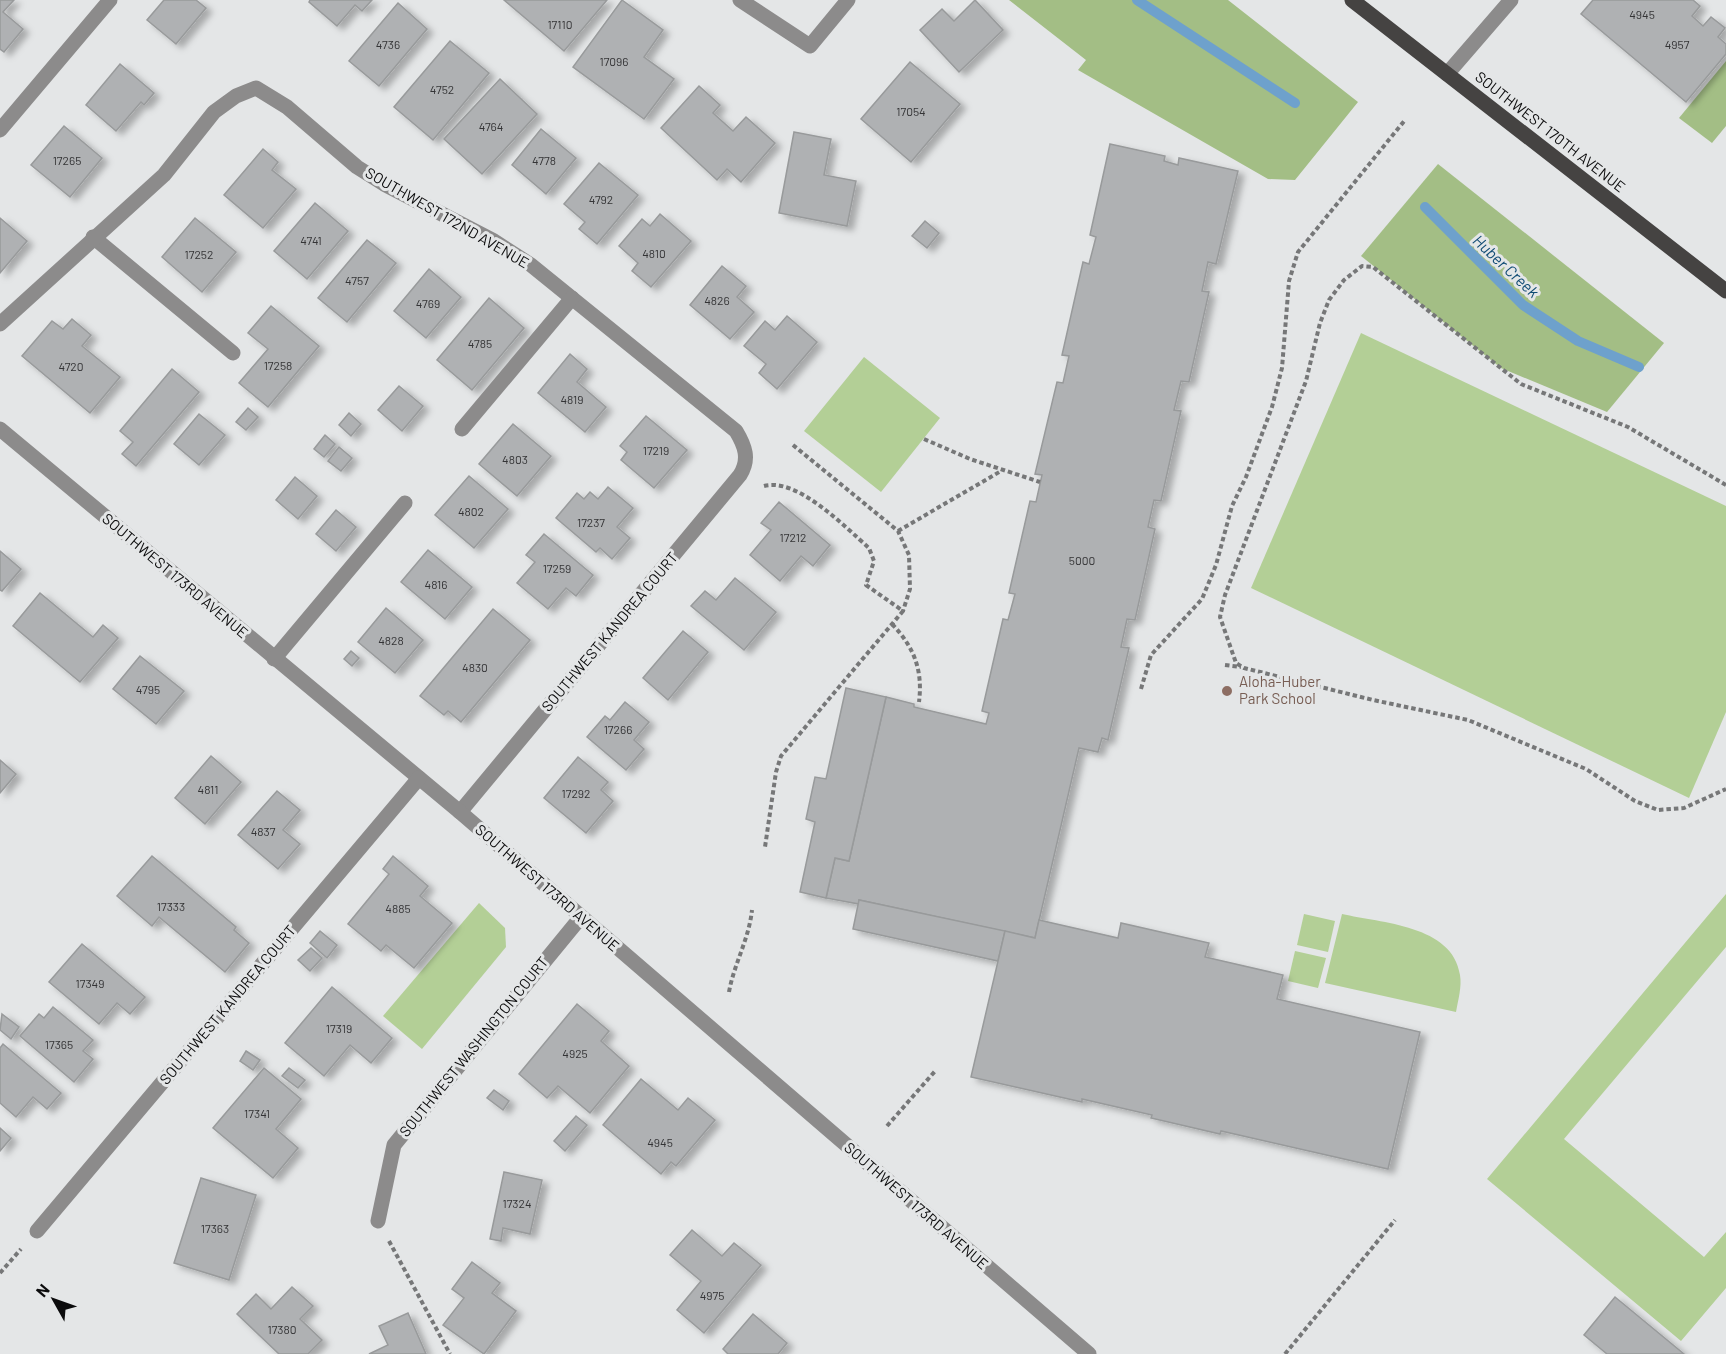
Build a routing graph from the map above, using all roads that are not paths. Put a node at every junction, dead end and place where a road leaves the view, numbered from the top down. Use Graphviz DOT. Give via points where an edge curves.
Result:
graph roads {
  1 [pos="110,0"];
  2 [pos="740,0"];
  3 [pos="848,0"];
  4 [pos="1352,0"];
  5 [pos="1511,0"];
  6 [pos="1447,74"];
  7 [pos="0,130"];
  8 [pos="93,237"];
  9 [pos="1726,291"];
  10 [pos="572,298"];
  11 [pos="0,324"];
  12 [pos="233,353"];
  13 [pos="0,429"];
  14 [pos="462,429"];
  15 [pos="743,470"];
  16 [pos="405,503"];
  17 [pos="274,659"];
  18 [pos="419,778"];
  19 [pos="460,812"];
  20 [pos="581,918"];
  21 [pos="378,1221"];
  22 [pos="37,1232"];
  23 [pos="1089,1354"];
  1 -- 7 [label="street"];
  2 -- 3 [label="street" via="810,46"];
  4 -- 6 [label="main road, SOUTHWEST 170TH AVENUE"];
  5 -- 6 [label="street"];
  6 -- 9 [label="main road, SOUTHWEST 170TH AVENUE"];
  8 -- 10 [label="street, SOUTHWEST 172ND AVENUE" via="164,175 214,112 256,88 287,107 357,167 494,241"];
  8 -- 11 [label="street"];
  8 -- 12 [label="street"];
  10 -- 14 [label="street"];
  10 -- 15 [label="street, SOUTHWEST 172ND AVENUE" via="726,420 744,446 747,464"];
  13 -- 17 [label="street, SOUTHWEST 173RD AVENUE"];
  15 -- 19 [label="street, SOUTHWEST KANDREA COURT"];
  16 -- 17 [label="street"];
  17 -- 18 [label="street, SOUTHWEST 173RD AVENUE"];
  18 -- 19 [label="street, SOUTHWEST 173RD AVENUE"];
  18 -- 22 [label="street, SOUTHWEST KANDREA COURT"];
  19 -- 20 [label="street, SOUTHWEST 173RD AVENUE"];
  20 -- 21 [label="street, SOUTHWEST WASHINGTON COURT" via="394,1145"];
  20 -- 23 [label="street, SOUTHWEST 173RD AVENUE"];
}
